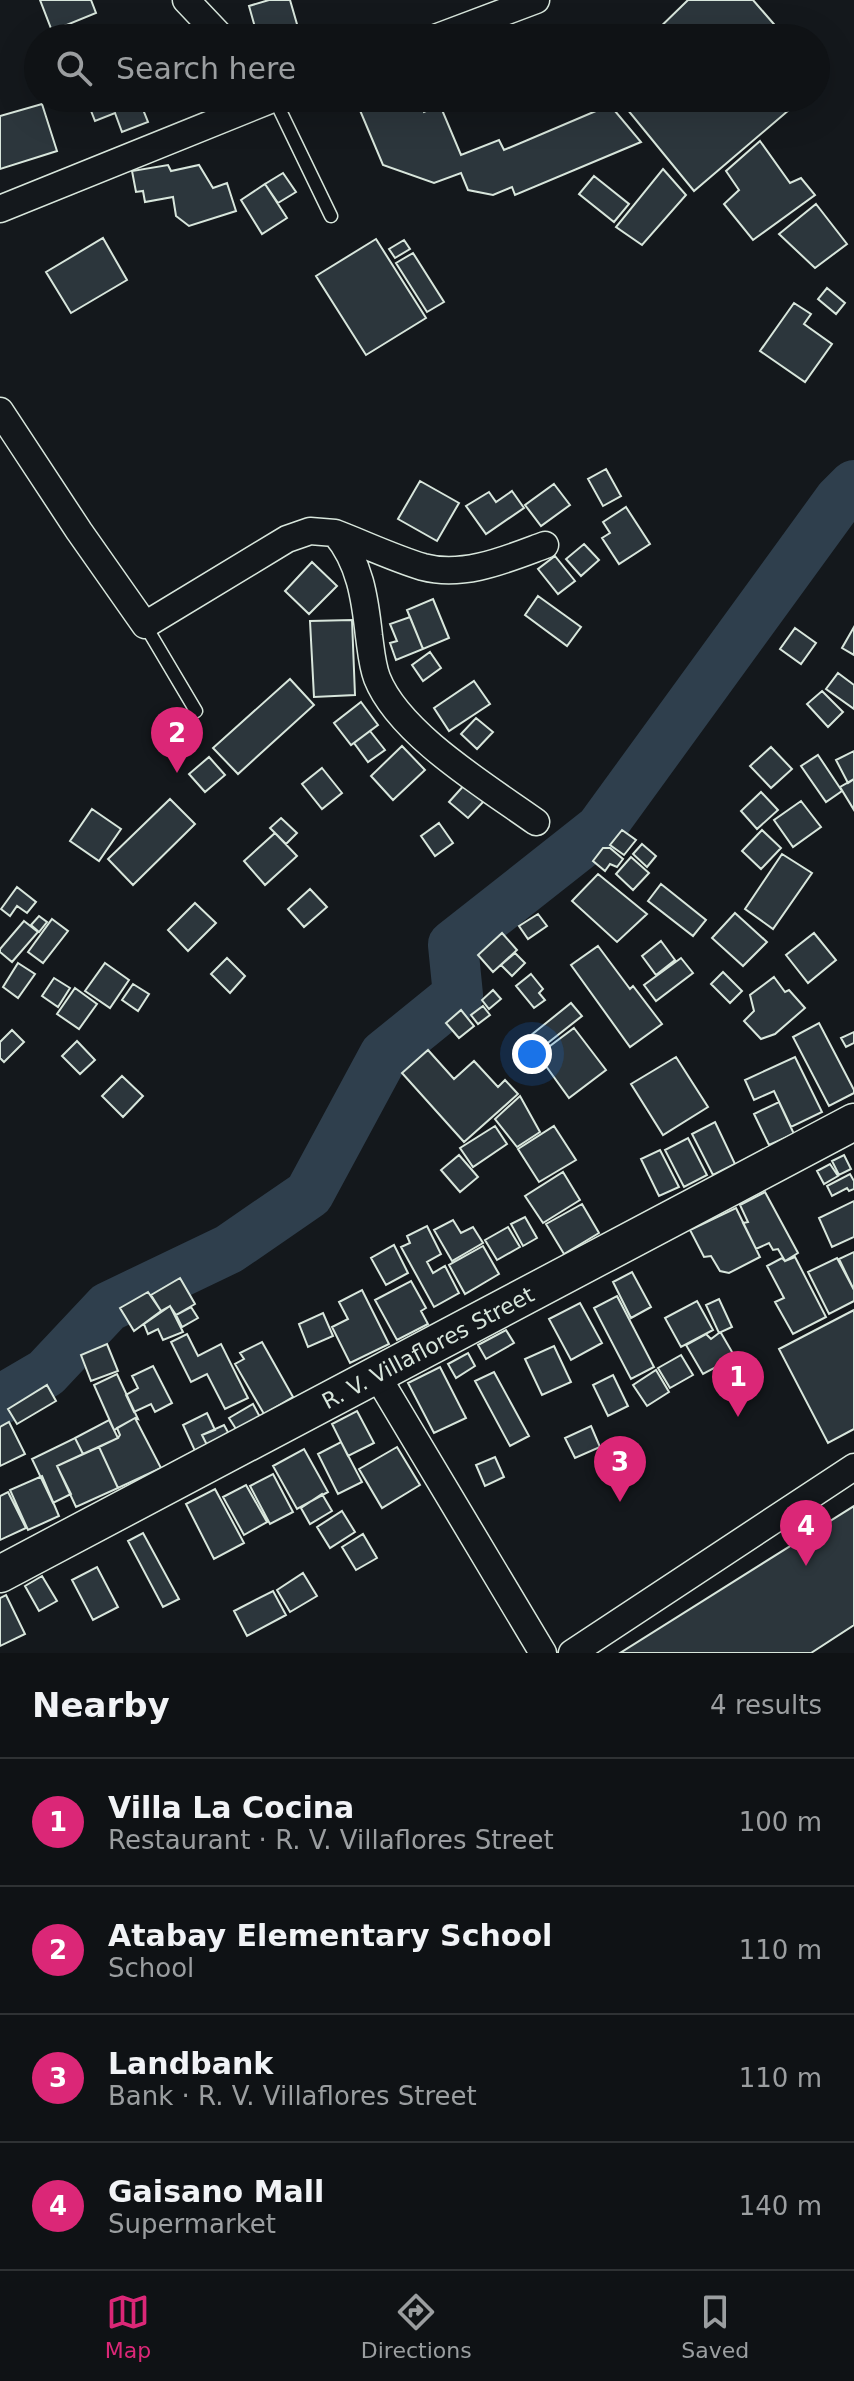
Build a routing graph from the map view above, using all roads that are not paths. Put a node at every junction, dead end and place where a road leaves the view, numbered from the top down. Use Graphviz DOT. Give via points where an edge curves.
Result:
graph roads {
  1 [pos="186,0"];
  2 [pos="536,0"];
  3 [pos="209,24"];
  4 [pos="472,24"];
  5 [pos="234,112"];
  6 [pos="268,112"];
  7 [pos="0,209"];
  8 [pos="331,216"];
  9 [pos="0,411"];
  10 [pos="335,533"];
  11 [pos="545,545"];
  12 [pos="145,625"];
  13 [pos="196,711"];
  14 [pos="536,822"];
  15 [pos="854,1122"];
  16 [pos="376,1374"];
  17 [pos="854,1467"];
  18 [pos="0,1574"];
  19 [pos="543,1653"];
  20 [pos="572,1653"];
  1 -- 3 [label="street"];
  2 -- 4 [label="street"];
  5 -- 7 [label="street"];
  6 -- 8 [label="lane"];
  9 -- 12 [label="street"];
  10 -- 11 [label="street" via="425,568 450,570 500,562"];
  10 -- 12 [label="street" via="310,531 287,539"];
  10 -- 14 [label="street" via="360,579 376,676 397,712 450,760"];
  12 -- 13 [label="lane"];
  15 -- 16 [label="main road, R. V. Villaflores Street"];
  16 -- 18 [label="main road, R. V. Villaflores Street"];
  16 -- 19 [label="street"];
  17 -- 20 [label="street"];
}
